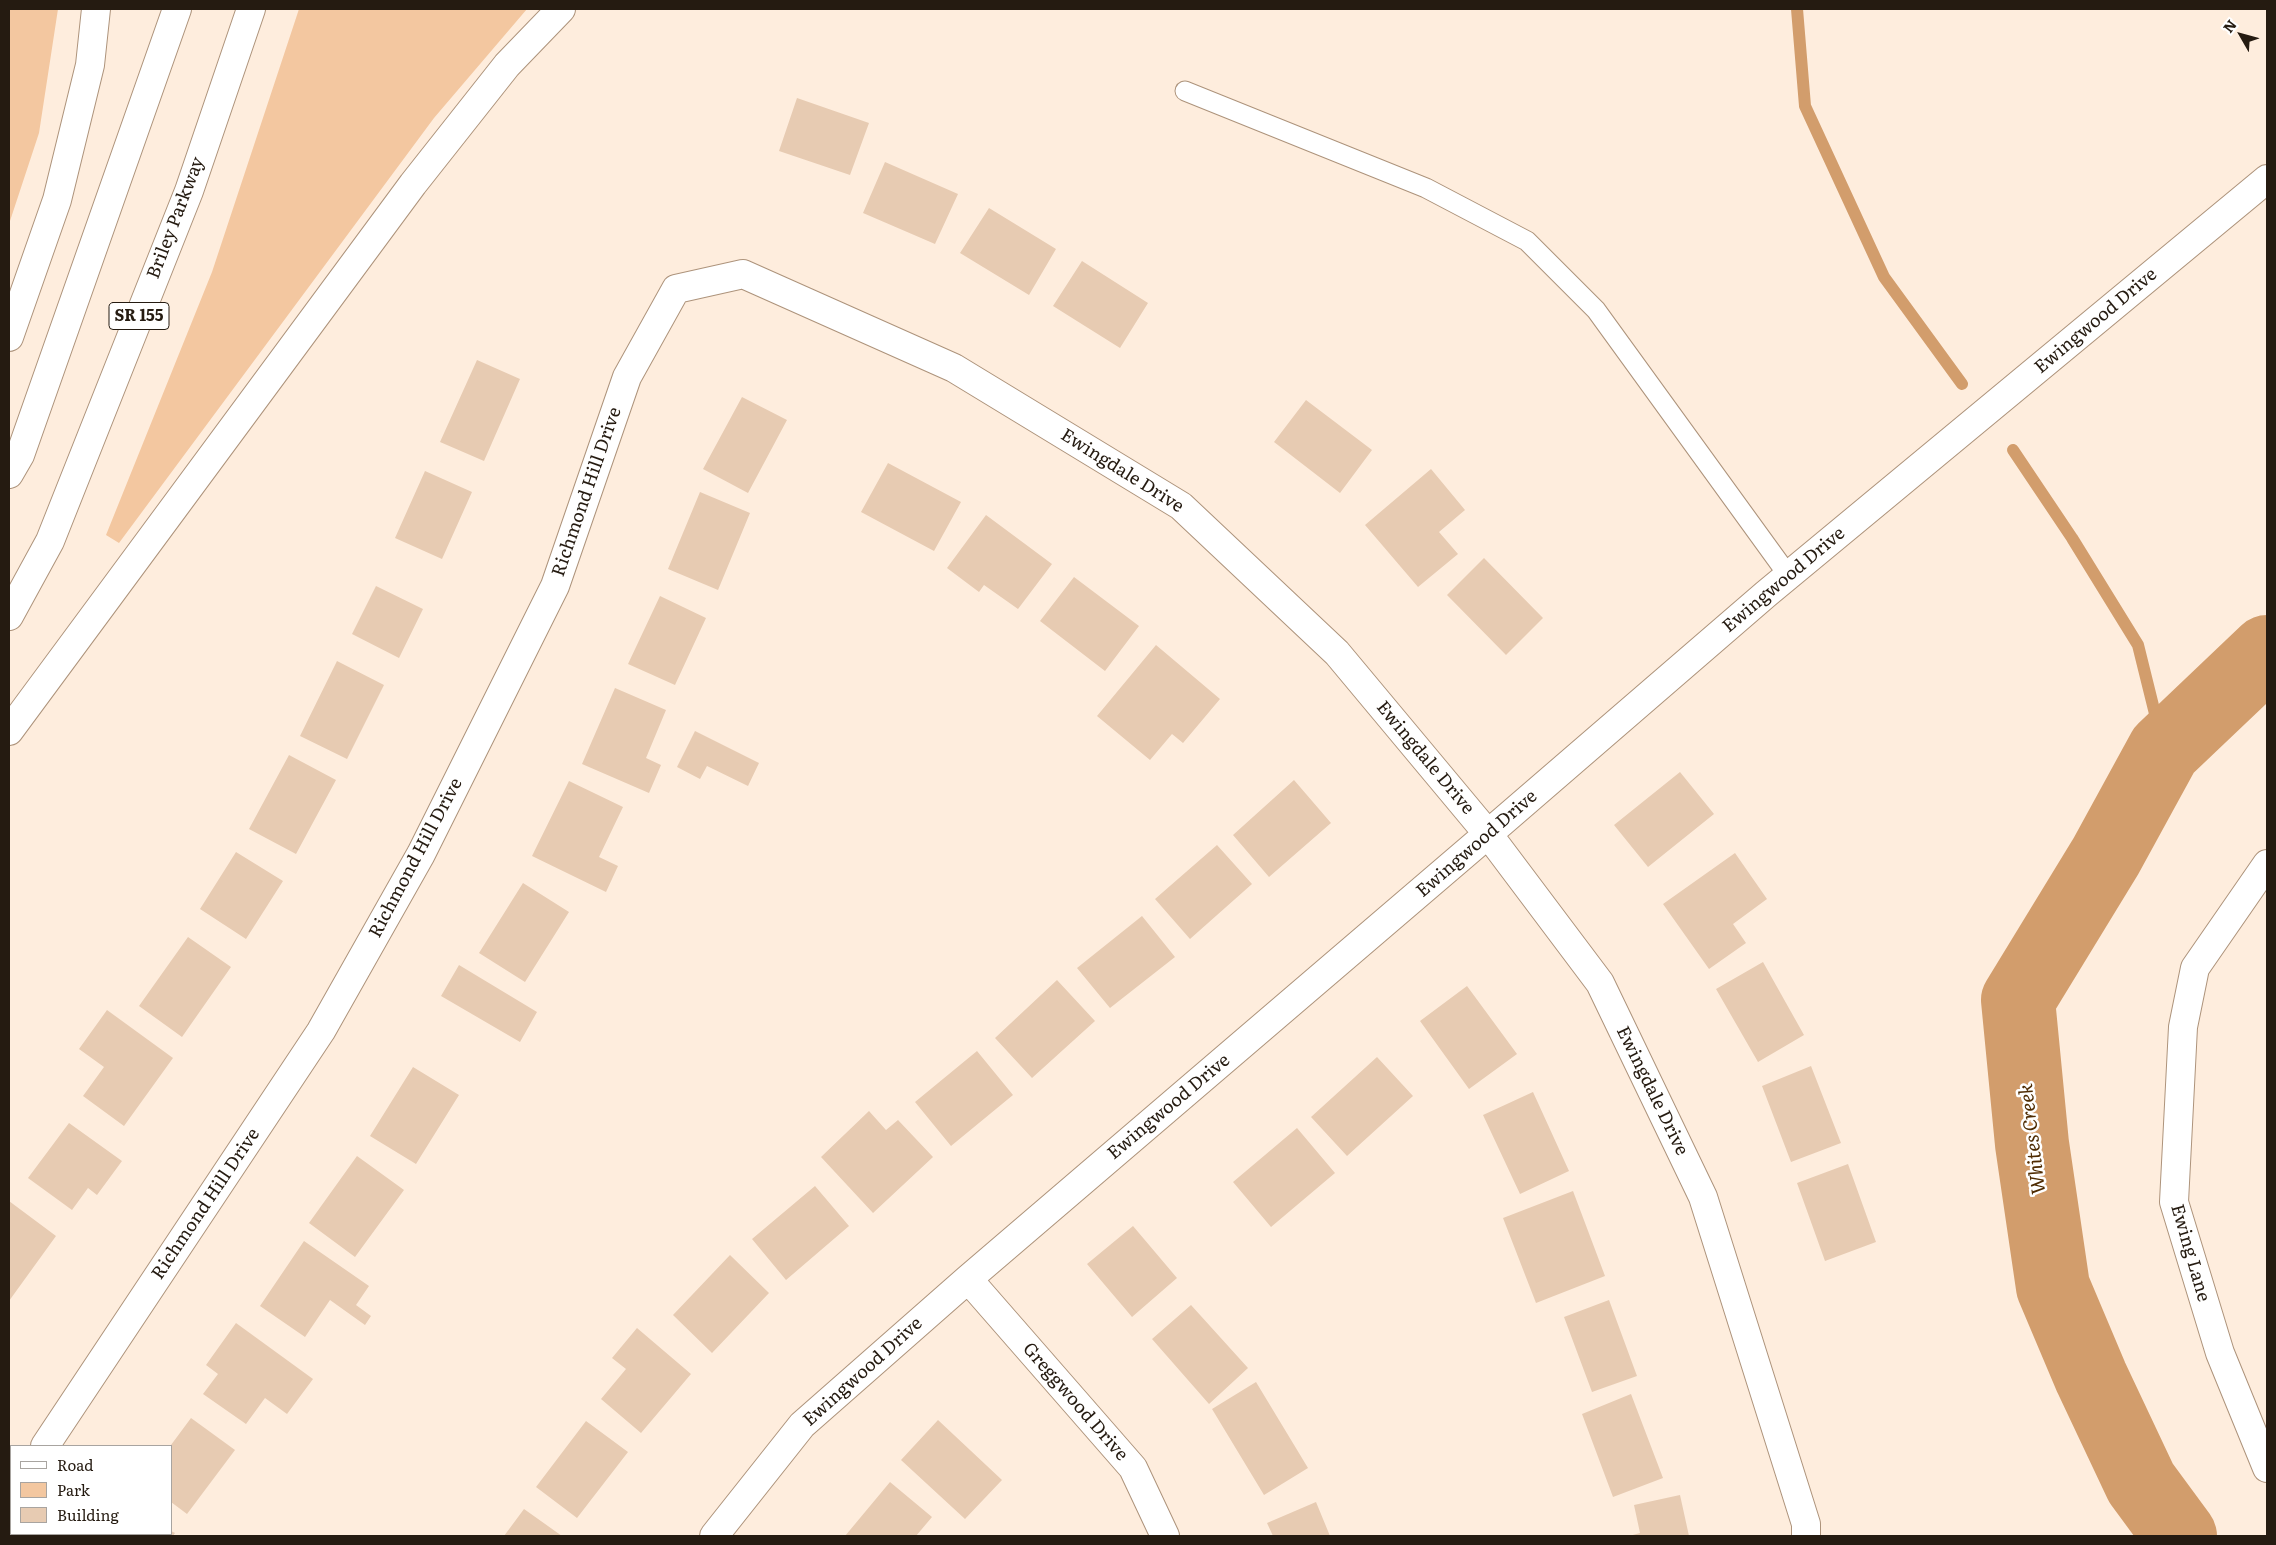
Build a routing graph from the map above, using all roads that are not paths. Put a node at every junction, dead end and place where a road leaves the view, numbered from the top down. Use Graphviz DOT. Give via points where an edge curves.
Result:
graph roads {
  1 [pos="96,9"];
  2 [pos="177,9"];
  3 [pos="251,9"];
  4 [pos="561,9"];
  5 [pos="1185,91"];
  6 [pos="2267,179"];
  7 [pos="743,274"];
  8 [pos="9,337"];
  9 [pos="9,474"];
  10 [pos="1788,575"];
  11 [pos="9,616"];
  12 [pos="9,731"];
  13 [pos="1488,834"];
  14 [pos="2267,864"];
  15 [pos="968,1279"];
  16 [pos="46,1445"];
  17 [pos="2267,1468"];
  18 [pos="714,1536"];
  19 [pos="1165,1536"];
  20 [pos="1806,1536"];
  1 -- 8 [label="main road" via="90,66 57,200"];
  2 -- 9 [label="main road" via="20,455"];
  3 -- 11 [label="main road, Briley Parkway / SR 155" via="188,191 50,542"];
  4 -- 12 [label="main road" via="507,66 412,184"];
  5 -- 10 [label="lane" via="1426,188 1528,241 1596,310"];
  6 -- 10 [label="main road, Ewingwood Drive"];
  7 -- 13 [label="main road, Ewingdale Drive" via="954,368 1182,506 1337,654"];
  7 -- 16 [label="main road, Richmond Hill Drive" via="676,289 627,377 554,586 421,854 321,1031"];
  10 -- 13 [label="main road, Ewingwood Drive"];
  13 -- 15 [label="main road, Ewingwood Drive"];
  13 -- 20 [label="main road, Ewingdale Drive" via="1600,983 1703,1197 1806,1524"];
  14 -- 17 [label="main road, Ewing Lane" via="2196,968 2183,1027 2174,1202 2220,1353"];
  15 -- 18 [label="main road, Ewingwood Drive" via="802,1425"];
  15 -- 19 [label="main road, Greggwood Drive" via="1133,1468"];
}
